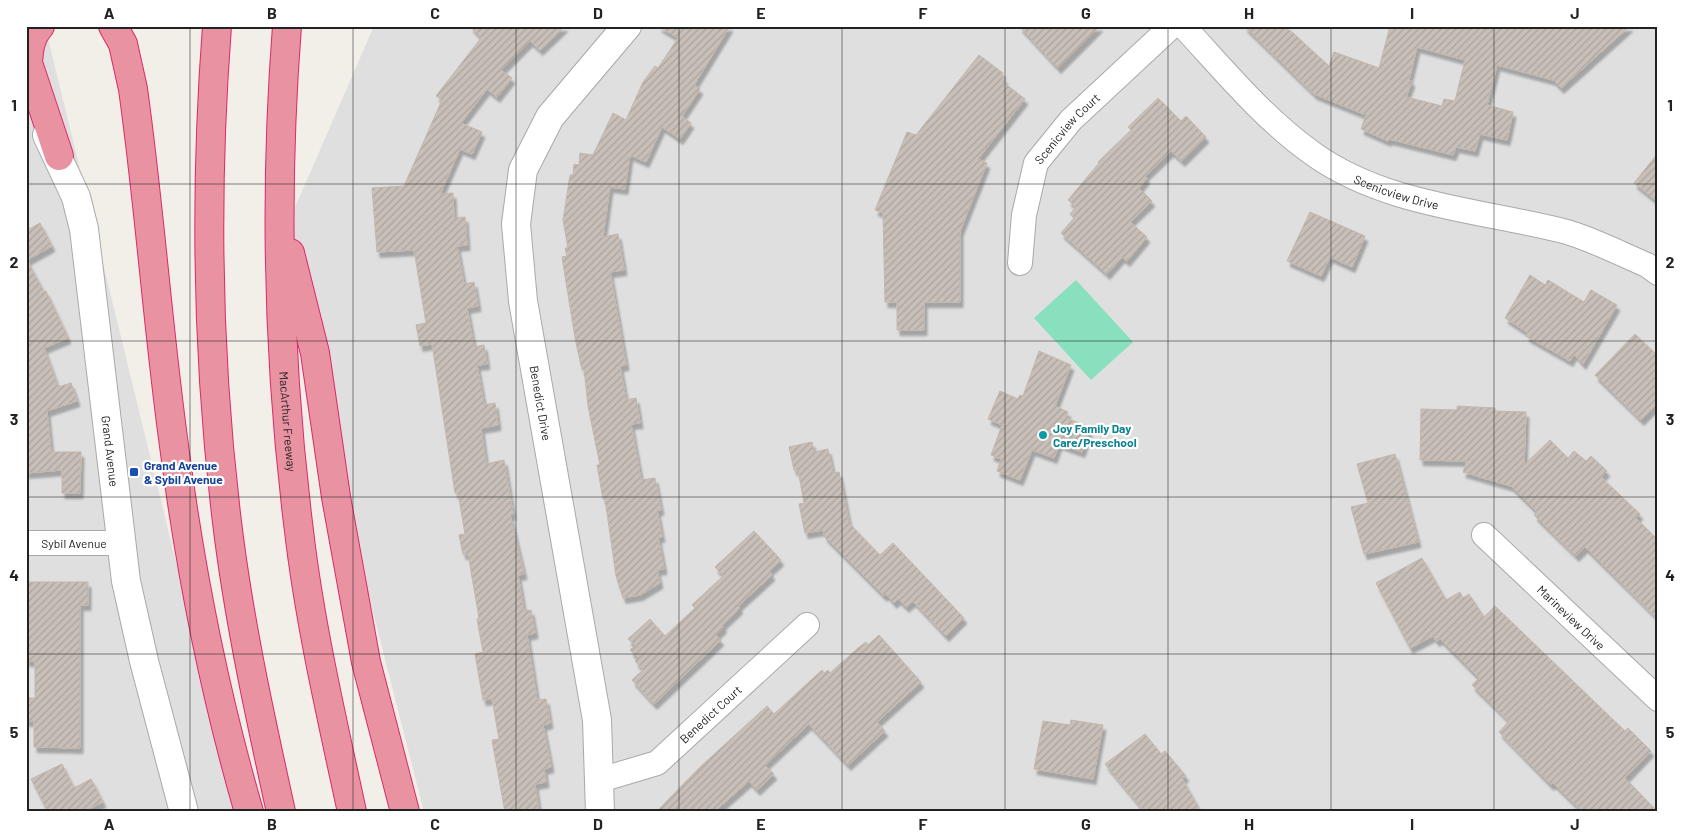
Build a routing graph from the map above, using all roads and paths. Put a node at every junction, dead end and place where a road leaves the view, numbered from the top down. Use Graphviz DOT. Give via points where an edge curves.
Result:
graph roads {
  1 [pos="40,26"];
  2 [pos="112,26"];
  3 [pos="217,26"];
  4 [pos="287,26"];
  5 [pos="306,26"];
  6 [pos="627,26"];
  7 [pos="1172,26"];
  8 [pos="1183,26"];
  9 [pos="283,74"];
  10 [pos="26,98"];
  11 [pos="59,156"];
  12 [pos="279,206"];
  13 [pos="1020,263"];
  14 [pos="1658,273"];
  15 [pos="1484,535"];
  16 [pos="26,543"];
  17 [pos="121,543"];
  18 [pos="807,625"];
  19 [pos="1658,699"];
  20 [pos="600,780"];
  21 [pos="184,812"];
  22 [pos="249,812"];
  23 [pos="281,812"];
  24 [pos="352,812"];
  25 [pos="405,812"];
  26 [pos="600,812"];
  1 -- 11 [label="highway" via="29,48 28,63"];
  2 -- 22 [label="highway" via="123,44 134,97 175,452 193,569 225,721"];
  3 -- 23 [label="highway" via="210,132 209,290 220,452 242,623"];
  4 -- 9 [label="highway, MacArthur Freeway"];
  5 -- 9 [label="highway"];
  6 -- 20 [label="street, Benedict Drive" via="550,117 523,170 516,224 523,301 597,720"];
  7 -- 13 [label="street, Scenicview Court" via="1071,120 1036,163 1024,215"];
  8 -- 14 [label="street, Scenicview Drive" via="1269,119 1313,154 1363,182 1410,197 1568,233 1647,265"];
  9 -- 12 [label="highway, MacArthur Freeway"];
  10 -- 11 [label="street, Grand Avenue"];
  11 -- 17 [label="street, Grand Avenue" via="76,197 84,229"];
  12 -- 24 [label="highway, MacArthur Freeway" via="283,366 299,532 322,674"];
  12 -- 25 [label="highway" via="315,353 336,497 366,662"];
  15 -- 19 [label="street, Marineview Drive"];
  16 -- 17 [label="street, Sybil Avenue"];
  17 -- 21 [label="street, Grand Avenue" via="134,619"];
  18 -- 20 [label="street, Benedict Court" via="657,763"];
  20 -- 26 [label="street, Benedict Drive"];
}
